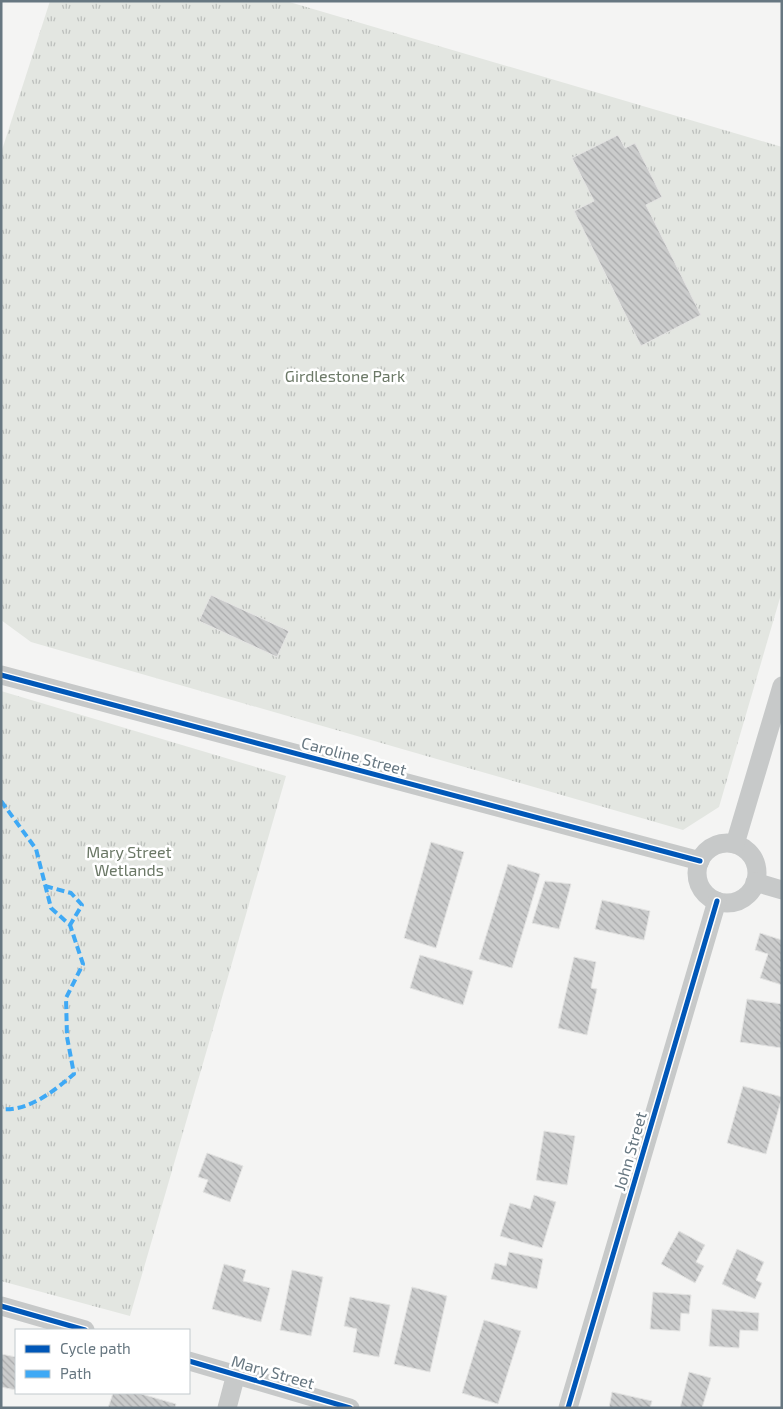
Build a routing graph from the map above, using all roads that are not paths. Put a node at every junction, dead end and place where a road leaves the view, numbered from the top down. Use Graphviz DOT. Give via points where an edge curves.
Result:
graph roads {
  1 [pos="1,675"];
  2 [pos="782,686"];
  3 [pos="736,844"];
  4 [pos="700,860"];
  5 [pos="755,882"];
  6 [pos="782,890"];
  7 [pos="717,900"];
  8 [pos="1,1306"];
  9 [pos="82,1329"];
  10 [pos="190,1360"];
  11 [pos="236,1374"];
  12 [pos="227,1408"];
  13 [pos="350,1408"];
  14 [pos="568,1408"];
  1 -- 4 [label="street, Caroline Street"];
  2 -- 3 [label="street"];
  3 -- 4 [label="street" via="711,847"];
  3 -- 5 [label="street" via="751,855 755,863"];
  4 -- 7 [label="street" via="697,876 700,884 704,892"];
  5 -- 6 [label="street"];
  5 -- 7 [label="street" via="744,897 736,901"];
  7 -- 14 [label="street, John Street"];
  8 -- 9 [label="street"];
  10 -- 11 [label="street, Mary Street"];
  11 -- 12 [label="street"];
  11 -- 13 [label="street, Mary Street"];
}
